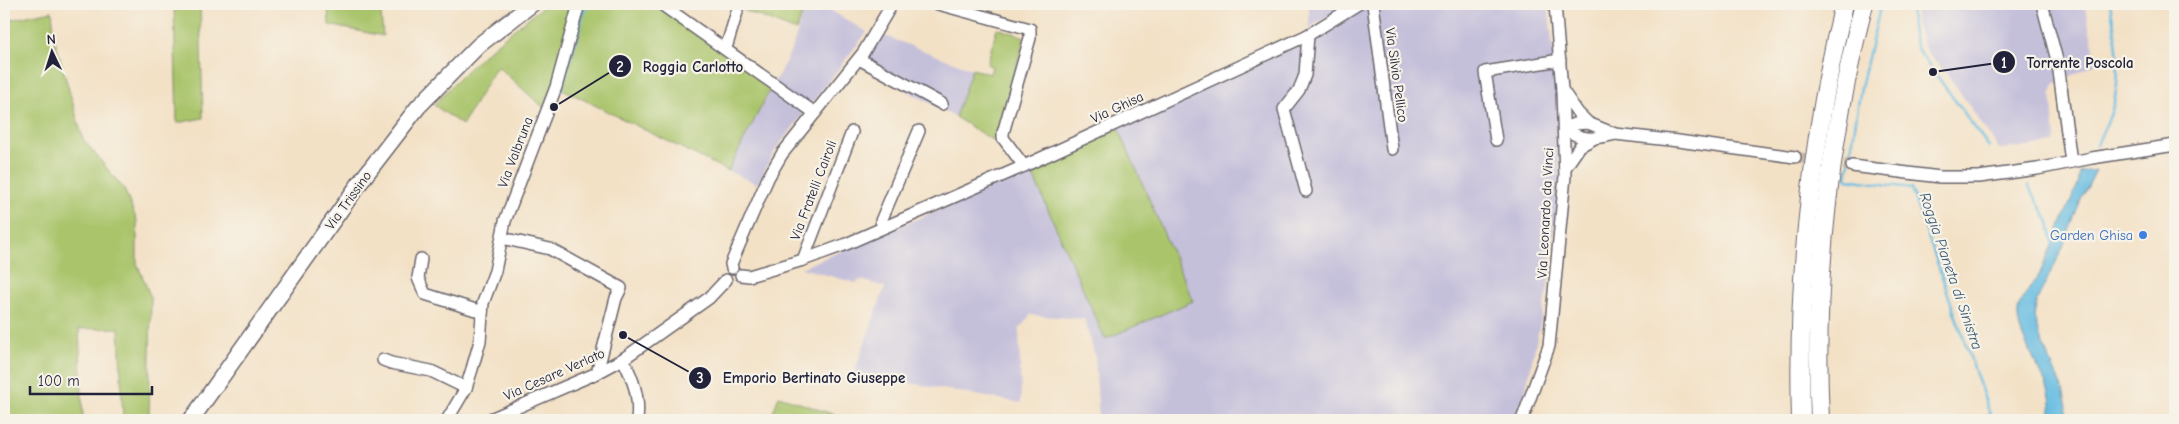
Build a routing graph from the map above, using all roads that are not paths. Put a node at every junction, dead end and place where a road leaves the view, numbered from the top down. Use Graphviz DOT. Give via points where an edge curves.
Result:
graph roads {
  1 [pos="532,4"];
  2 [pos="579,4"];
  3 [pos="661,4"];
  4 [pos="892,4"];
  5 [pos="938,4"];
  6 [pos="1358,4"];
  7 [pos="1373,4"];
  8 [pos="1555,4"];
  9 [pos="1844,4"];
  10 [pos="1864,4"];
  11 [pos="2042,4"];
  12 [pos="737,12"];
  13 [pos="1308,35"];
  14 [pos="726,48"];
  15 [pos="859,59"];
  16 [pos="1560,60"];
  17 [pos="1562,90"];
  18 [pos="942,104"];
  19 [pos="815,113"];
  20 [pos="1588,123"];
  21 [pos="1564,128"];
  22 [pos="919,131"];
  23 [pos="852,132"];
  24 [pos="1615,134"];
  25 [pos="1592,139"];
  26 [pos="1496,140"];
  27 [pos="2069,143"];
  28 [pos="2175,145"];
  29 [pos="1392,150"];
  30 [pos="1795,157"];
  31 [pos="2092,158"];
  32 [pos="2071,162"];
  33 [pos="1024,166"];
  34 [pos="1852,166"];
  35 [pos="2051,166"];
  36 [pos="1565,169"];
  37 [pos="1306,191"];
  38 [pos="884,227"];
  39 [pos="502,238"];
  40 [pos="421,259"];
  41 [pos="804,260"];
  42 [pos="737,272"];
  43 [pos="482,312"];
  44 [pos="623,359"];
  45 [pos="383,360"];
  46 [pos="597,373"];
  47 [pos="466,388"];
  48 [pos="191,420"];
  49 [pos="447,420"];
  50 [pos="488,420"];
  51 [pos="637,420"];
  52 [pos="1522,420"];
  53 [pos="1801,420"];
  54 [pos="1820,420"];
  1 -- 48 [label="main road, Via Trissino" via="479,45 418,107"];
  2 -- 39 [label="street, Via Valbruna" via="556,87 505,221"];
  3 -- 14 [label="street"];
  4 -- 15 [label="street"];
  5 -- 33 [label="street" via="1030,29 1003,133 1003,138"];
  6 -- 13 [label="street, Via Ghisa"];
  7 -- 29 [label="street, Via Silvio Pellico"];
  8 -- 16 [label="street, Via Leonardo da Vinci"];
  9 -- 53 [label="highway" via="1811,178 1803,265"];
  10 -- 54 [label="highway" via="1846,85 1824,240 1820,307"];
  11 -- 27 [label="street" via="2058,64"];
  12 -- 14 [label="street"];
  13 -- 33 [label="street, Via Ghisa"];
  13 -- 37 [label="street" via="1305,75 1299,90 1284,109"];
  14 -- 19 [label="street"];
  15 -- 18 [label="street"];
  15 -- 19 [label="street"];
  16 -- 17 [label="street, Via Leonardo da Vinci"];
  16 -- 26 [label="street" via="1485,72"];
  17 -- 20 [label="street"];
  17 -- 21 [label="street, Via Leonardo da Vinci"];
  19 -- 42 [label="street" via="782,154 768,178 731,264"];
  20 -- 21 [label="street"];
  20 -- 24 [label="street"];
  21 -- 25 [label="street" via="1578,137"];
  21 -- 36 [label="street, Via Leonardo da Vinci"];
  22 -- 38 [label="street" via="882,221"];
  23 -- 41 [label="street, Via Fratelli Cairoli"];
  24 -- 25 [label="street"];
  24 -- 30 [label="street"];
  25 -- 36 [label="street" via="1580,146"];
  27 -- 31 [label="street" via="2082,156"];
  27 -- 32 [label="street"];
  27 -- 35 [label="street"];
  28 -- 31 [label="street"];
  31 -- 32 [label="street"];
  32 -- 35 [label="street"];
  33 -- 38 [label="street, Via Ghisa"];
  34 -- 35 [label="street" via="1940,177 1979,177"];
  36 -- 52 [label="street, Via Leonardo da Vinci" via="1549,346"];
  38 -- 41 [label="street, Via Ghisa"];
  39 -- 43 [label="street, Via Valbruna"];
  39 -- 46 [label="street" via="550,249 621,288"];
  40 -- 43 [label="street" via="418,278 425,294"];
  41 -- 42 [label="street, Via Ghisa" via="749,276"];
  42 -- 44 [label="street, Via Cesare Verlato" via="740,280 736,283 726,280 709,298"];
  43 -- 47 [label="street, Via Valbruna" via="480,340"];
  44 -- 46 [label="street, Via Cesare Verlato"];
  44 -- 51 [label="street" via="637,395"];
  45 -- 47 [label="street" via="431,371"];
  46 -- 50 [label="street, Via Cesare Verlato"];
  47 -- 49 [label="street, Via Valbruna"];
}
